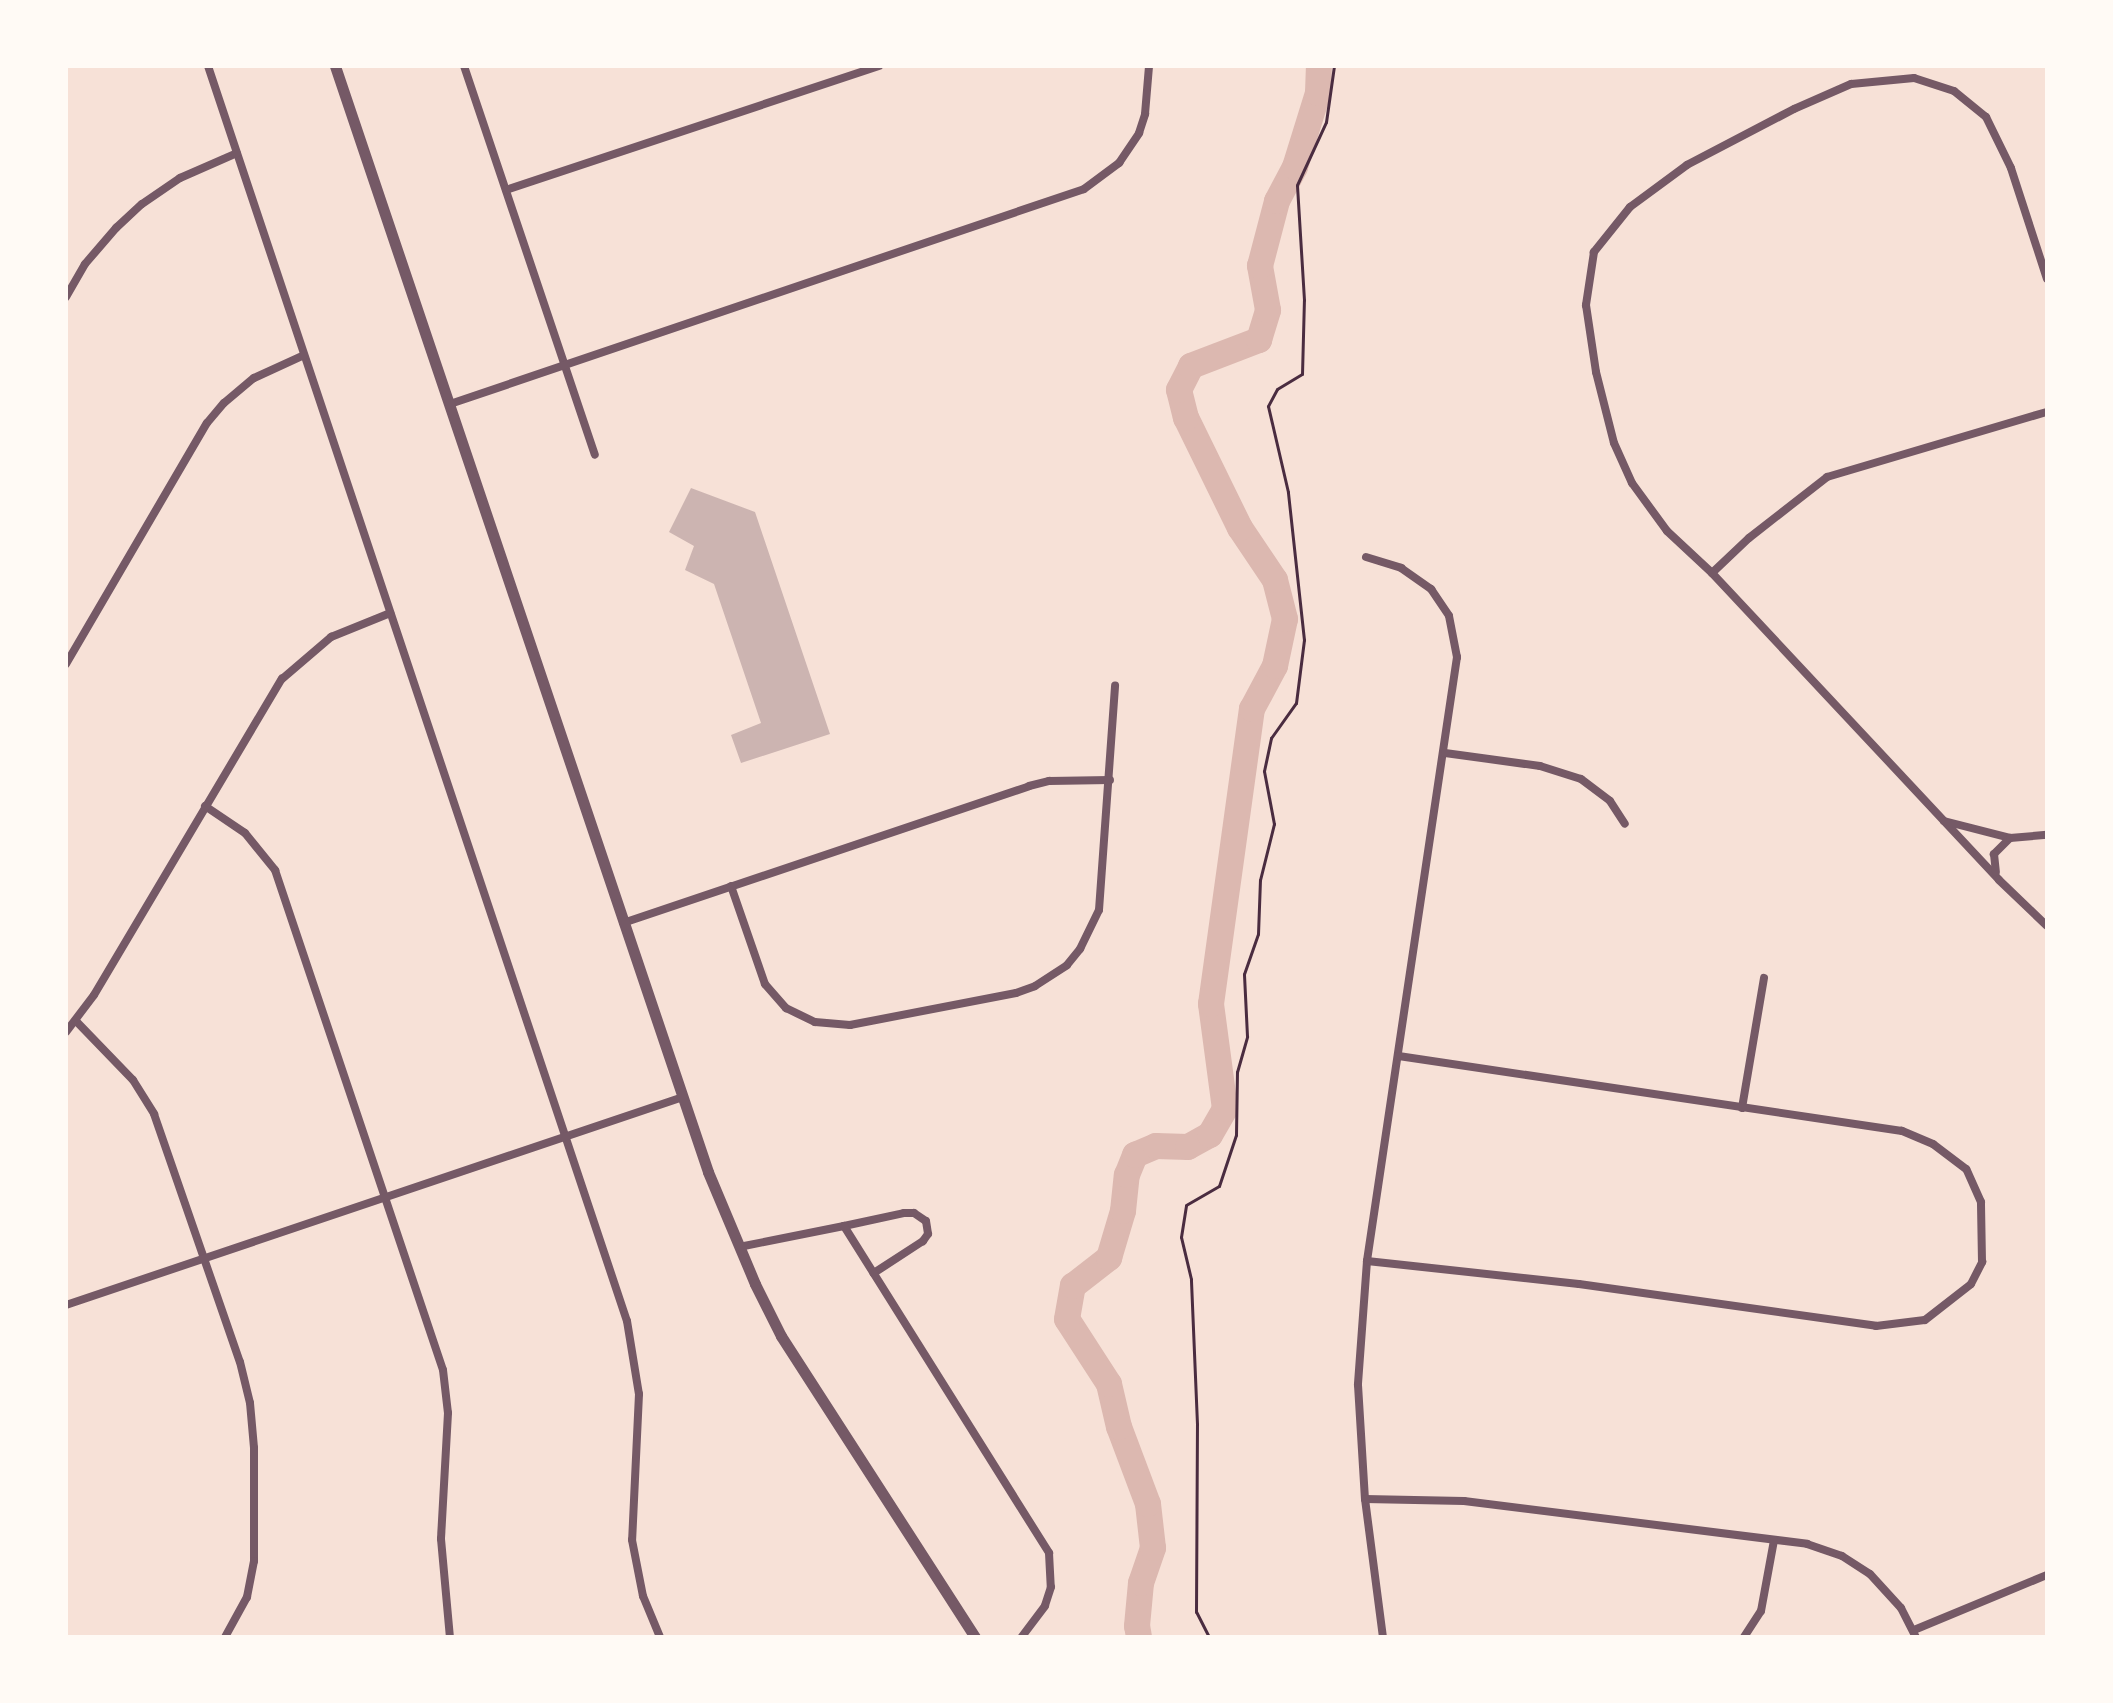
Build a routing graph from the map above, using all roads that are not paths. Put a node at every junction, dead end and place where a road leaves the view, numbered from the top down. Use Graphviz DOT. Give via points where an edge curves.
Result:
graph roads {
  1 [pos="208,66"];
  2 [pos="335,66"];
  3 [pos="464,66"];
  4 [pos="879,66"];
  5 [pos="1149,66"];
  6 [pos="237,153"];
  7 [pos="506,190"];
  8 [pos="2047,279"];
  9 [pos="66,297"];
  10 [pos="304,355"];
  11 [pos="565,365"];
  12 [pos="450,404"];
  13 [pos="2047,412"];
  14 [pos="595,455"];
  15 [pos="1366,557"];
  16 [pos="1712,573"];
  17 [pos="390,613"];
  18 [pos="66,664"];
  19 [pos="1115,686"];
  20 [pos="1445,753"];
  21 [pos="1110,780"];
  22 [pos="205,806"];
  23 [pos="1943,820"];
  24 [pos="1625,824"];
  25 [pos="2047,835"];
  26 [pos="2010,838"];
  27 [pos="1999,880"];
  28 [pos="731,886"];
  29 [pos="623,923"];
  30 [pos="2047,926"];
  31 [pos="1764,978"];
  32 [pos="76,1021"];
  33 [pos="66,1032"];
  34 [pos="1399,1056"];
  35 [pos="680,1098"];
  36 [pos="1742,1108"];
  37 [pos="566,1136"];
  38 [pos="385,1197"];
  39 [pos="844,1226"];
  40 [pos="739,1247"];
  41 [pos="205,1258"];
  42 [pos="1367,1261"];
  43 [pos="874,1273"];
  44 [pos="66,1305"];
  45 [pos="1365,1499"];
  46 [pos="1774,1540"];
  47 [pos="2047,1575"];
  48 [pos="1915,1634"];
  49 [pos="225,1637"];
  50 [pos="450,1637"];
  51 [pos="660,1637"];
  52 [pos="975,1637"];
  53 [pos="1022,1637"];
  54 [pos="1383,1637"];
  55 [pos="1744,1637"];
  1 -- 6 [label="street"];
  2 -- 12 [label="street"];
  3 -- 7 [label="street"];
  4 -- 7 [label="street"];
  5 -- 11 [label="street" via="1139,133 1119,163 1084,189"];
  6 -- 9 [label="street" via="180,178 142,204 85,264"];
  6 -- 10 [label="street"];
  7 -- 11 [label="street"];
  8 -- 16 [label="street" via="2011,168 1986,117 1954,91 1914,78 1851,84 1794,109 1687,165 1630,207 1594,252 1586,305 1596,372 1614,443 1632,483 1667,531"];
  10 -- 17 [label="street"];
  10 -- 18 [label="street" via="254,378 207,423"];
  11 -- 12 [label="street"];
  11 -- 14 [label="street"];
  12 -- 29 [label="street"];
  13 -- 16 [label="street" via="1827,477"];
  15 -- 20 [label="street" via="1417,577 1449,616 1457,657"];
  16 -- 23 [label="street"];
  17 -- 22 [label="street" via="331,637 291,670 267,699"];
  17 -- 37 [label="street"];
  19 -- 21 [label="street"];
  20 -- 24 [label="street" via="1540,766 1581,779 1610,801"];
  20 -- 34 [label="street"];
  21 -- 28 [label="street" via="1029,786"];
  21 -- 28 [label="street" via="1103,884 1092,930 1067,965 1016,993 850,1025 815,1022 786,1008 765,984"];
  22 -- 32 [label="street"];
  22 -- 38 [label="street" via="252,838 275,870"];
  23 -- 26 [label="street"];
  23 -- 27 [label="street"];
  25 -- 26 [label="street"];
  26 -- 27 [label="street" via="1994,854"];
  27 -- 30 [label="street"];
  28 -- 29 [label="street"];
  29 -- 35 [label="street"];
  31 -- 36 [label="street"];
  32 -- 33 [label="street"];
  32 -- 41 [label="street" via="127,1072 154,1114"];
  34 -- 36 [label="street"];
  34 -- 42 [label="street"];
  35 -- 37 [label="street"];
  35 -- 40 [label="street"];
  36 -- 42 [label="street" via="1902,1131 1933,1144 1966,1169 1981,1202 1982,1262 1971,1284 1925,1320 1876,1326 1579,1284"];
  37 -- 38 [label="street"];
  37 -- 51 [label="street" via="633,1347 639,1419 632,1540 643,1596"];
  38 -- 41 [label="street"];
  38 -- 50 [label="street" via="447,1391 441,1539"];
  39 -- 40 [label="street"];
  39 -- 43 [label="street"];
  39 -- 43 [label="street" via="904,1213 926,1221 923,1241"];
  40 -- 52 [label="street" via="781,1336"];
  41 -- 44 [label="street"];
  41 -- 49 [label="street" via="240,1362 254,1425 251,1579 240,1615"];
  42 -- 45 [label="street" via="1358,1385"];
  43 -- 53 [label="street" via="1049,1553 1051,1587 1045,1606"];
  45 -- 46 [label="street" via="1450,1500"];
  45 -- 54 [label="street"];
  46 -- 48 [label="street" via="1827,1550 1858,1565 1892,1596"];
  46 -- 55 [label="street" via="1764,1602"];
  47 -- 48 [label="street"];
}
